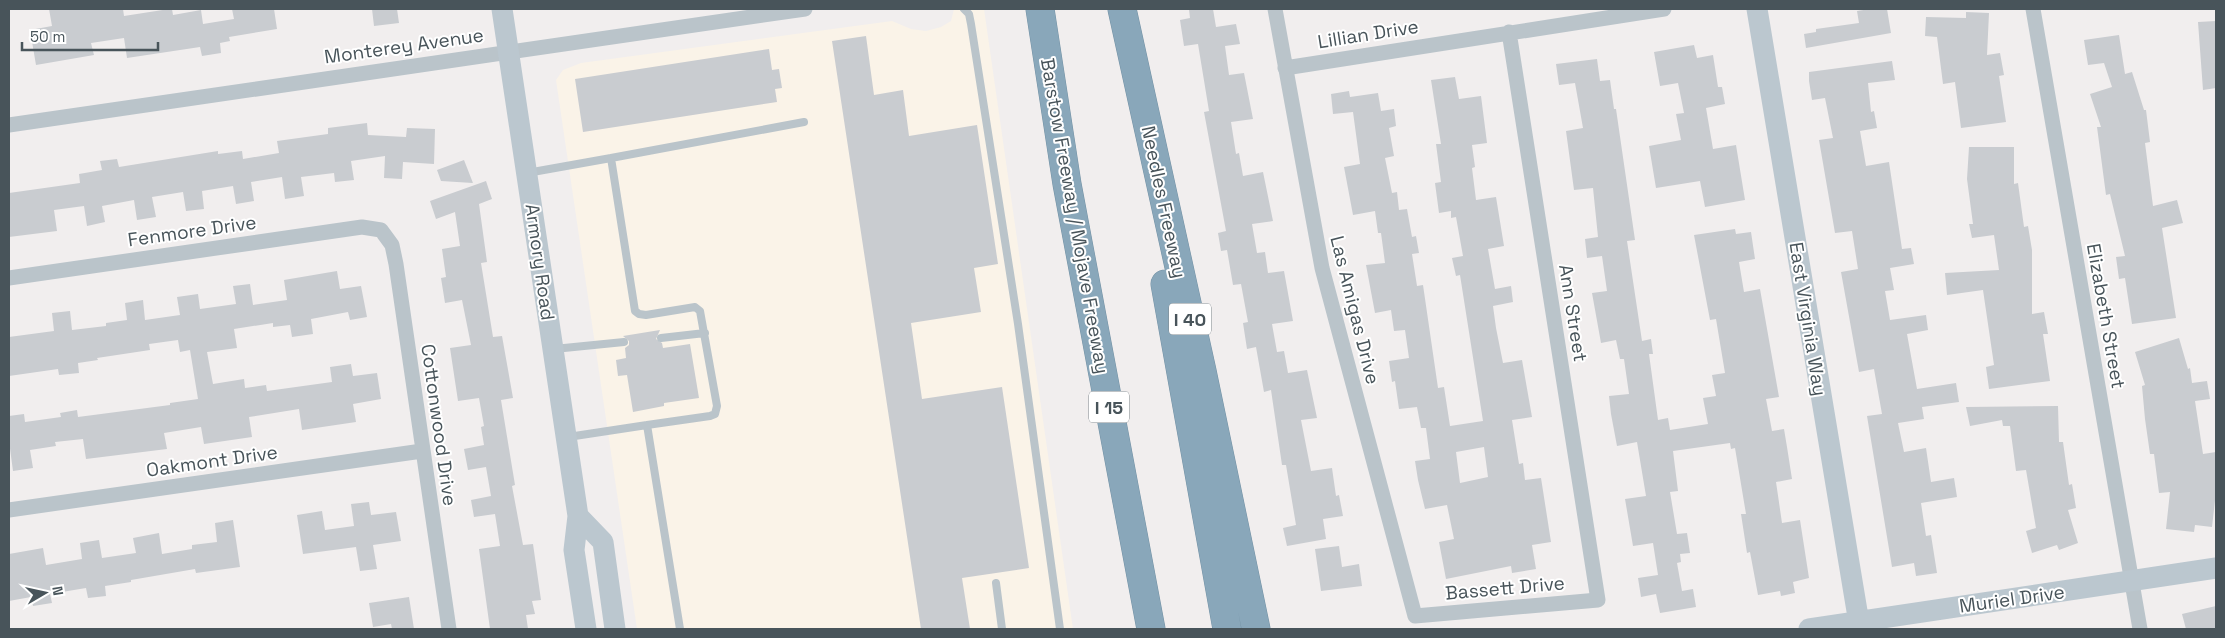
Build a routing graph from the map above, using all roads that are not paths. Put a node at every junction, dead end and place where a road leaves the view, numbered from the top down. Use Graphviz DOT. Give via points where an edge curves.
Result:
graph roads {
  1 [pos="502,9"];
  2 [pos="805,9"];
  3 [pos="964,9"];
  4 [pos="1040,9"];
  5 [pos="1121,9"];
  6 [pos="1275,9"];
  7 [pos="1664,9"];
  8 [pos="1757,9"];
  9 [pos="2032,9"];
  10 [pos="1509,32"];
  11 [pos="509,51"];
  12 [pos="1285,68"];
  13 [pos="804,122"];
  14 [pos="9,125"];
  15 [pos="611,158"];
  16 [pos="527,173"];
  17 [pos="1067,184"];
  18 [pos="381,230"];
  19 [pos="9,278"];
  20 [pos="705,333"];
  21 [pos="662,338"];
  22 [pos="624,342"];
  23 [pos="552,349"];
  24 [pos="648,425"];
  25 [pos="567,437"];
  26 [pos="422,450"];
  27 [pos="9,510"];
  28 [pos="578,516"];
  29 [pos="2216,568"];
  30 [pos="2132,581"];
  31 [pos="996,583"];
  32 [pos="1598,600"];
  33 [pos="1415,616"];
  34 [pos="1859,625"];
  35 [pos="449,629"];
  36 [pos="586,629"];
  37 [pos="615,629"];
  38 [pos="680,629"];
  39 [pos="1002,629"];
  40 [pos="1060,629"];
  41 [pos="1131,629"];
  42 [pos="1151,629"];
  43 [pos="1227,629"];
  44 [pos="1256,629"];
  45 [pos="1809,629"];
  46 [pos="2140,629"];
  1 -- 11 [label="street, Armory Road"];
  2 -- 11 [label="street, Monterey Avenue"];
  3 -- 40 [label="lane" via="971,24"];
  4 -- 17 [label="highway, Barstow Freeway / Mojave Freeway / I 15"];
  5 -- 43 [label="highway" via="1155,230"];
  5 -- 44 [label="highway, Needles Freeway / I 40"];
  6 -- 12 [label="street, Las Amigas Drive"];
  7 -- 10 [label="street, Lillian Drive"];
  8 -- 34 [label="street, East Virginia Way"];
  9 -- 30 [label="street, Elizabeth Street"];
  10 -- 12 [label="street, Lillian Drive"];
  10 -- 32 [label="street, Ann Street"];
  11 -- 14 [label="street, Monterey Avenue"];
  11 -- 16 [label="street, Armory Road"];
  12 -- 33 [label="street, Las Amigas Drive" via="1322,268"];
  13 -- 15 [label="lane"];
  15 -- 16 [label="lane"];
  15 -- 20 [label="lane" via="635,311 646,315 695,307 702,316"];
  16 -- 23 [label="street, Armory Road"];
  17 -- 41 [label="highway"];
  17 -- 42 [label="highway, Barstow Freeway / Mojave Freeway / I 15"];
  18 -- 19 [label="street, Fenmore Drive" via="362,227"];
  18 -- 26 [label="street, Cottonwood Drive" via="392,245 396,264"];
  20 -- 21 [label="lane"];
  20 -- 24 [label="lane" via="717,406 715,414"];
  22 -- 23 [label="lane"];
  23 -- 25 [label="street, Armory Road"];
  24 -- 25 [label="lane"];
  24 -- 38 [label="lane"];
  25 -- 28 [label="street, Armory Road"];
  26 -- 27 [label="street, Oakmont Drive"];
  26 -- 35 [label="street, Cottonwood Drive"];
  28 -- 36 [label="street, Armory Road" via="574,550"];
  28 -- 37 [label="street" via="603,542"];
  29 -- 30 [label="street, Muriel Drive"];
  30 -- 34 [label="street, Muriel Drive"];
  30 -- 46 [label="street, Elizabeth Street"];
  31 -- 39 [label="lane"];
  32 -- 33 [label="street, Bassett Drive"];
  34 -- 45 [label="street, Muriel Drive"];
}
